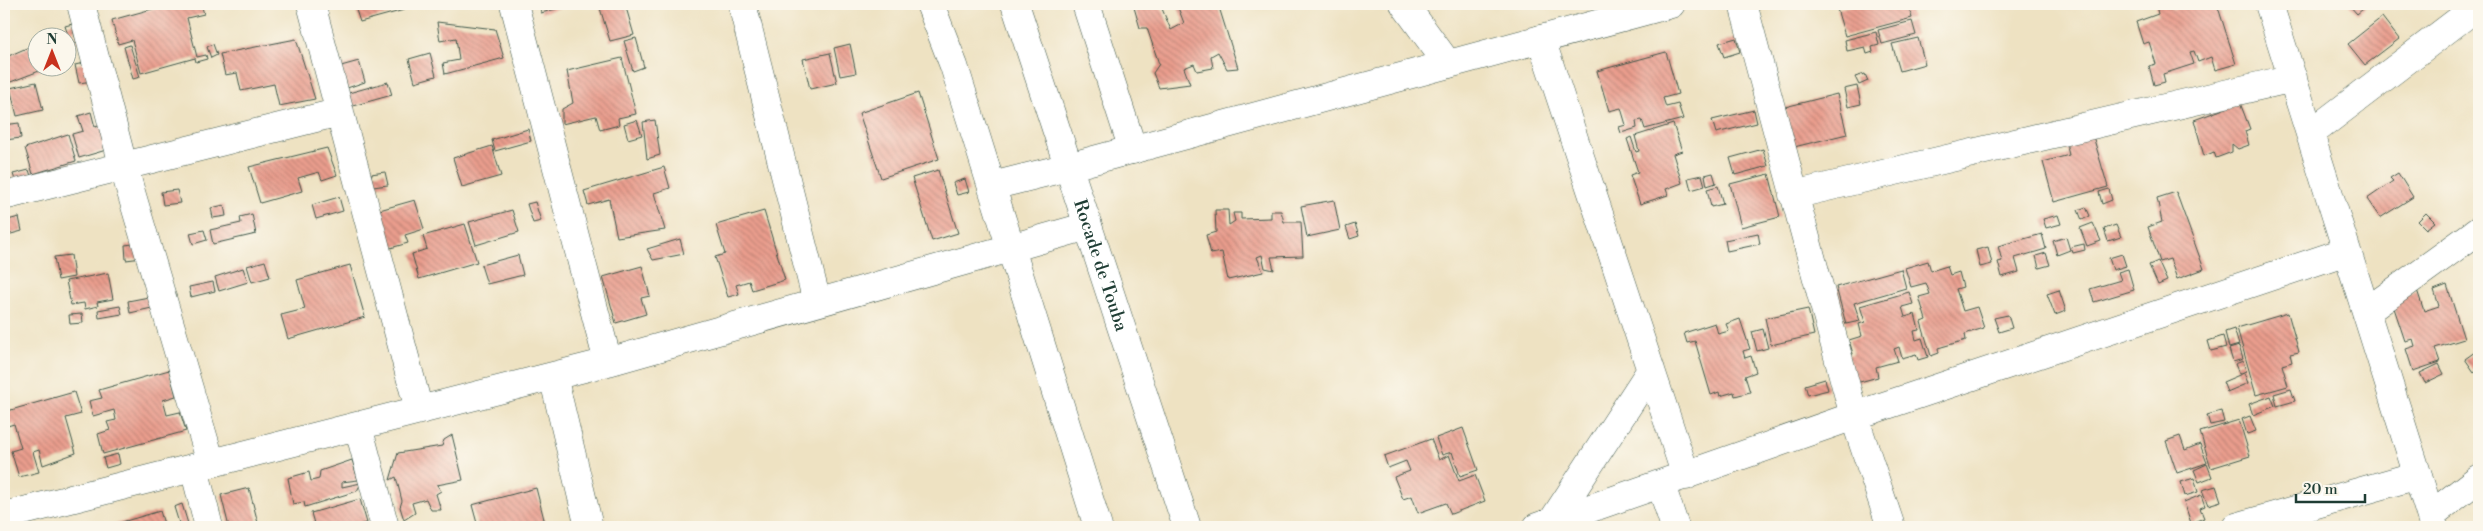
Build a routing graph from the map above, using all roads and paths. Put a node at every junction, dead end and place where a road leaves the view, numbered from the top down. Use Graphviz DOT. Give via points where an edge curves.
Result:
graph roads {
  1 [pos="81,4"];
  2 [pos="311,4"];
  3 [pos="514,4"];
  4 [pos="742,4"];
  5 [pos="930,4"];
  6 [pos="1014,4"];
  7 [pos="1086,4"];
  8 [pos="1404,4"];
  9 [pos="1671,4"];
  10 [pos="1743,4"];
  11 [pos="2269,4"];
  12 [pos="2479,5"];
  13 [pos="1541,39"];
  14 [pos="1448,64"];
  15 [pos="2292,78"];
  16 [pos="340,112"];
  17 [pos="2310,134"];
  18 [pos="1133,150"];
  19 [pos="123,165"];
  20 [pos="1068,167"];
  21 [pos="992,186"];
  22 [pos="1793,195"];
  23 [pos="4,196"];
  24 [pos="1088,226"];
  25 [pos="2479,230"];
  26 [pos="1011,248"];
  27 [pos="2347,251"];
  28 [pos="817,302"];
  29 [pos="2366,312"];
  30 [pos="608,362"];
  31 [pos="1651,370"];
  32 [pos="553,376"];
  33 [pos="419,410"];
  34 [pos="1854,416"];
  35 [pos="358,426"];
  36 [pos="202,466"];
  37 [pos="2418,476"];
  38 [pos="2479,478"];
  39 [pos="1674,480"];
  40 [pos="6,508"];
  41 [pos="2432,521"];
  42 [pos="1544,525"];
  43 [pos="209,527"];
  44 [pos="385,527"];
  45 [pos="589,527"];
  46 [pos="1098,527"];
  47 [pos="1187,527"];
  48 [pos="1675,527"];
  49 [pos="1891,527"];
  50 [pos="2236,527"];
  1 -- 19 [label="street"];
  2 -- 16 [label="street"];
  3 -- 30 [label="street"];
  4 -- 28 [label="street"];
  5 -- 21 [label="street" via="954,66"];
  6 -- 20 [label="street, Rocade de Touba"];
  7 -- 18 [label="street"];
  8 -- 14 [label="street"];
  9 -- 13 [label="street"];
  10 -- 22 [label="street"];
  11 -- 15 [label="street"];
  12 -- 17 [label="street"];
  13 -- 14 [label="street"];
  13 -- 31 [label="street"];
  14 -- 18 [label="street"];
  15 -- 17 [label="street"];
  15 -- 22 [label="street"];
  16 -- 19 [label="street"];
  16 -- 33 [label="street"];
  17 -- 27 [label="street"];
  18 -- 20 [label="street"];
  19 -- 23 [label="street"];
  19 -- 36 [label="street"];
  20 -- 21 [label="street"];
  20 -- 24 [label="street, Rocade de Touba"];
  21 -- 26 [label="street"];
  22 -- 34 [label="street"];
  24 -- 26 [label="street"];
  24 -- 47 [label="street, Rocade de Touba"];
  25 -- 29 [label="street"];
  26 -- 28 [label="street"];
  26 -- 46 [label="street"];
  27 -- 29 [label="street"];
  27 -- 34 [label="street"];
  28 -- 30 [label="street"];
  29 -- 37 [label="street"];
  30 -- 32 [label="street"];
  31 -- 39 [label="street"];
  31 -- 42 [label="street"];
  32 -- 33 [label="street"];
  32 -- 45 [label="street"];
  33 -- 35 [label="street"];
  34 -- 39 [label="street"];
  34 -- 49 [label="street"];
  35 -- 36 [label="street"];
  35 -- 44 [label="street"];
  36 -- 40 [label="street"];
  36 -- 43 [label="street"];
  37 -- 41 [label="street"];
  37 -- 50 [label="street"];
  38 -- 41 [label="street"];
  39 -- 42 [label="street"];
  39 -- 48 [label="street"];
}
